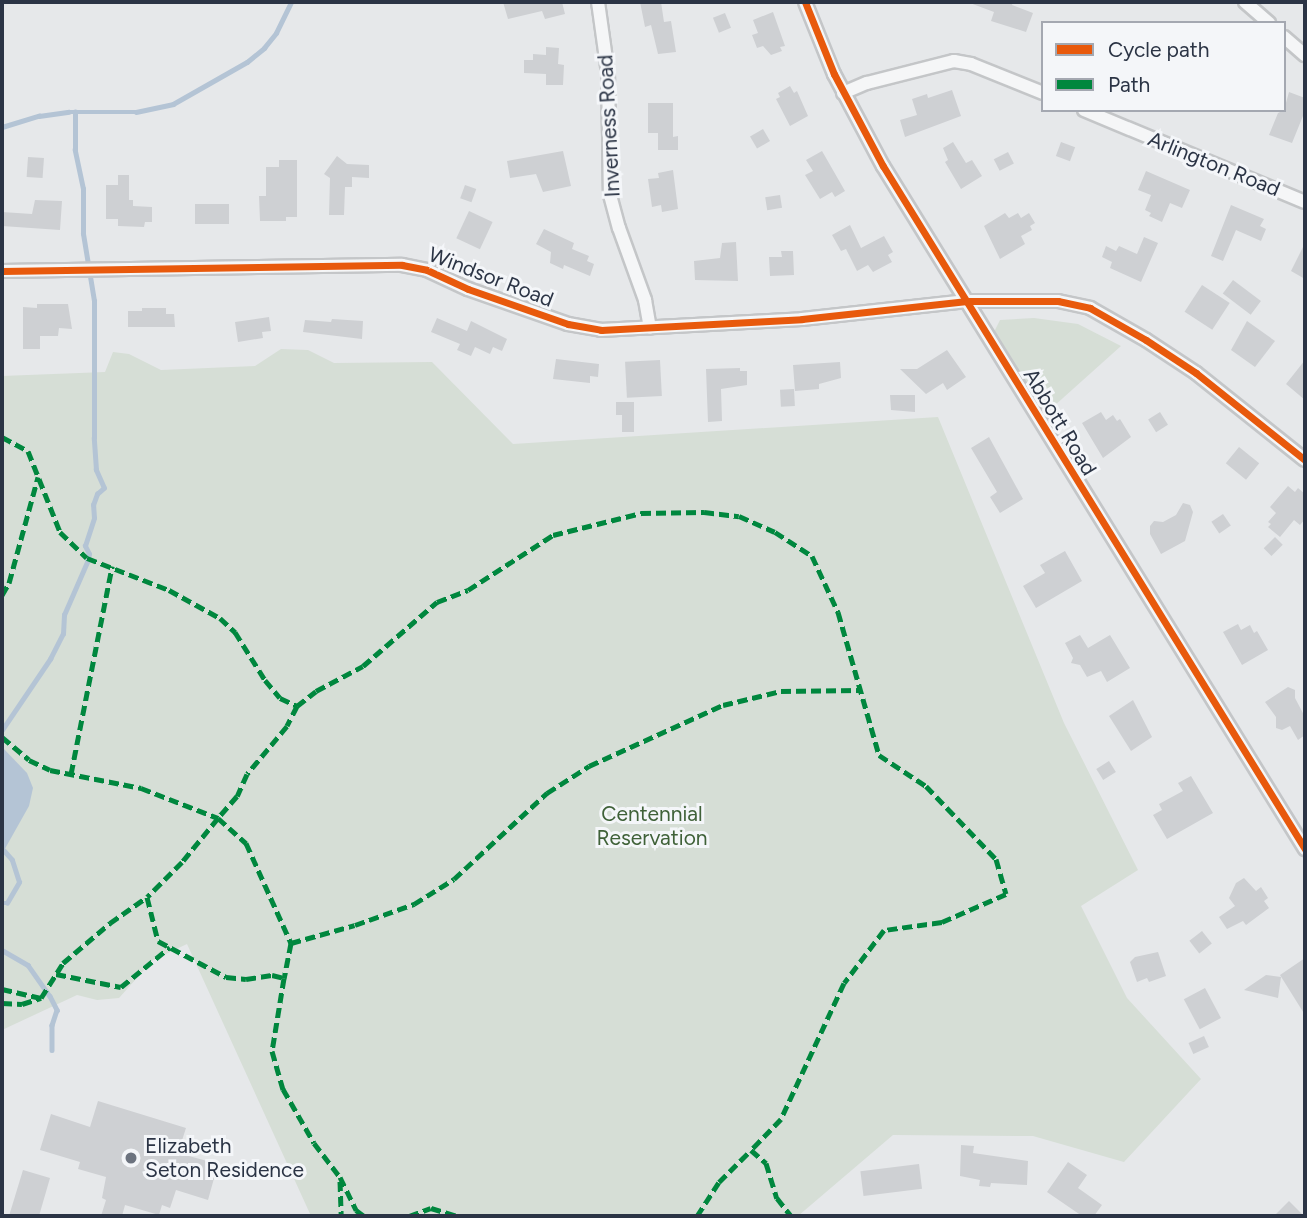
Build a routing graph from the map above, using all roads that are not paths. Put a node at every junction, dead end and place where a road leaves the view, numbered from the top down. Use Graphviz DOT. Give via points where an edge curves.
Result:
graph roads {
  1 [pos="598,2"];
  2 [pos="805,2"];
  3 [pos="1245,2"];
  4 [pos="1267,21"];
  5 [pos="1286,39"];
  6 [pos="1305,55"];
  7 [pos="1041,92"];
  8 [pos="843,93"];
  9 [pos="1089,112"];
  10 [pos="1305,202"];
  11 [pos="2,271"];
  12 [pos="967,301"];
  13 [pos="650,328"];
  14 [pos="1305,460"];
  15 [pos="1305,849"];
  1 -- 13 [label="street, Inverness Road" via="608,73 610,195"];
  2 -- 8 [label="street, Abbott Road"];
  3 -- 4 [label="street"];
  5 -- 6 [label="street"];
  7 -- 8 [label="street" via="954,61"];
  8 -- 12 [label="street, Abbott Road"];
  9 -- 10 [label="street, Arlington Road"];
  11 -- 13 [label="street, Windsor Road" via="402,265 427,270 579,328"];
  12 -- 13 [label="street, Windsor Road" via="802,319"];
  12 -- 14 [label="street, Windsor Road" via="1044,299 1102,313 1196,373"];
  12 -- 15 [label="street, Abbott Road"];
}
